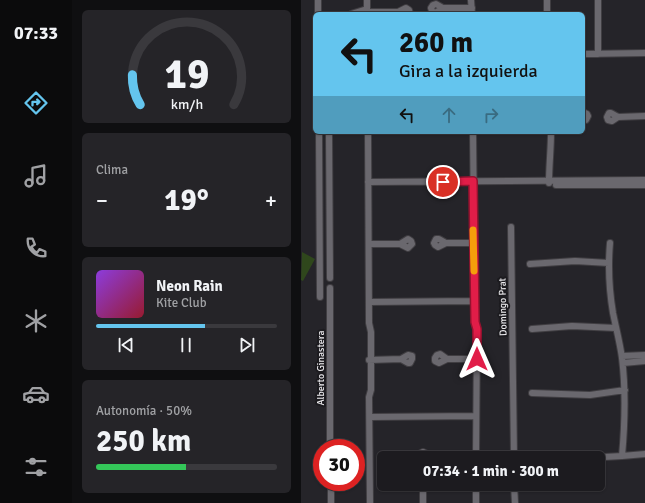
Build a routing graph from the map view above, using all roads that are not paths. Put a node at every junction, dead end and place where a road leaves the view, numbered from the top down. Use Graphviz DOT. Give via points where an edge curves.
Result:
graph roads {
  1 [pos="318,0"];
  2 [pos="367,0"];
  3 [pos="471,0"];
  4 [pos="547,0"];
  5 [pos="598,0"];
  6 [pos="443,8"];
  7 [pos="472,11"];
  8 [pos="318,12"];
  9 [pos="367,12"];
  10 [pos="401,12"];
  11 [pos="410,12"];
  12 [pos="547,12"];
  13 [pos="645,53"];
  14 [pos="585,54"];
  15 [pos="598,54"];
  16 [pos="645,116"];
  17 [pos="619,117"];
  18 [pos="319,134"];
  19 [pos="329,134"];
  20 [pos="368,134"];
  21 [pos="473,134"];
  22 [pos="546,134"];
  23 [pos="551,134"];
  24 [pos="549,156"];
  25 [pos="645,180"];
  26 [pos="473,183"];
  27 [pos="549,183"];
  28 [pos="368,184"];
  29 [pos="645,185"];
  30 [pos="511,227"];
  31 [pos="446,243"];
  32 [pos="474,243"];
  33 [pos="610,243"];
  34 [pos="369,244"];
  35 [pos="400,244"];
  36 [pos="609,263"];
  37 [pos="530,264"];
  38 [pos="330,278"];
  39 [pos="330,288"];
  40 [pos="320,297"];
  41 [pos="475,301"];
  42 [pos="369,302"];
  43 [pos="532,328"];
  44 [pos="616,328"];
  45 [pos="645,355"];
  46 [pos="401,359"];
  47 [pos="447,359"];
  48 [pos="475,359"];
  49 [pos="369,360"];
  50 [pos="622,360"];
  51 [pos="645,361"];
  52 [pos="625,390"];
  53 [pos="532,393"];
  54 [pos="476,416"];
  55 [pos="370,417"];
  56 [pos="330,439"];
  57 [pos="476,451"];
  58 [pos="514,451"];
  59 [pos="645,454"];
  60 [pos="622,456"];
  61 [pos="605,457"];
  62 [pos="331,491"];
  63 [pos="423,491"];
  64 [pos="476,491"];
  65 [pos="514,491"];
  66 [pos="331,503"];
  67 [pos="370,503"];
  68 [pos="423,503"];
  69 [pos="476,503"];
  70 [pos="515,503"];
  1 -- 8 [label="street"];
  2 -- 9 [label="street"];
  3 -- 7 [label="street"];
  4 -- 12 [label="street"];
  5 -- 15 [label="street"];
  6 -- 7 [label="street"];
  10 -- 11 [label="street" via="406,8"];
  13 -- 15 [label="street"];
  14 -- 15 [label="street"];
  16 -- 17 [label="street"];
  18 -- 40 [label="street"];
  19 -- 38 [label="street"];
  20 -- 28 [label="street"];
  21 -- 26 [label="street"];
  22 -- 24 [label="street"];
  23 -- 24 [label="street"];
  24 -- 27 [label="street"];
  25 -- 27 [label="street"];
  26 -- 27 [label="street"];
  26 -- 28 [label="street"];
  26 -- 32 [label="street"];
  27 -- 29 [label="street"];
  28 -- 34 [label="street"];
  30 -- 58 [label="street, Domingo Prat"];
  31 -- 32 [label="street"];
  32 -- 41 [label="street"];
  33 -- 36 [label="street"];
  34 -- 35 [label="street"];
  34 -- 42 [label="street"];
  36 -- 37 [label="street" via="575,261"];
  36 -- 44 [label="street"];
  39 -- 56 [label="street, Alberto Ginastera"];
  41 -- 42 [label="street"];
  41 -- 48 [label="street"];
  42 -- 49 [label="street"];
  43 -- 44 [label="street"];
  44 -- 50 [label="street"];
  45 -- 50 [label="street"];
  46 -- 49 [label="street"];
  47 -- 48 [label="street"];
  48 -- 54 [label="street"];
  49 -- 55 [label="street" via="367,389"];
  50 -- 51 [label="street"];
  50 -- 52 [label="street"];
  52 -- 53 [label="street" via="590,395"];
  52 -- 60 [label="street"];
  54 -- 55 [label="street"];
  54 -- 57 [label="street"];
  55 -- 67 [label="street"];
  59 -- 60 [label="street"];
  60 -- 61 [label="street"];
  62 -- 66 [label="street"];
  63 -- 68 [label="street"];
  64 -- 69 [label="street"];
  65 -- 70 [label="street"];
}
